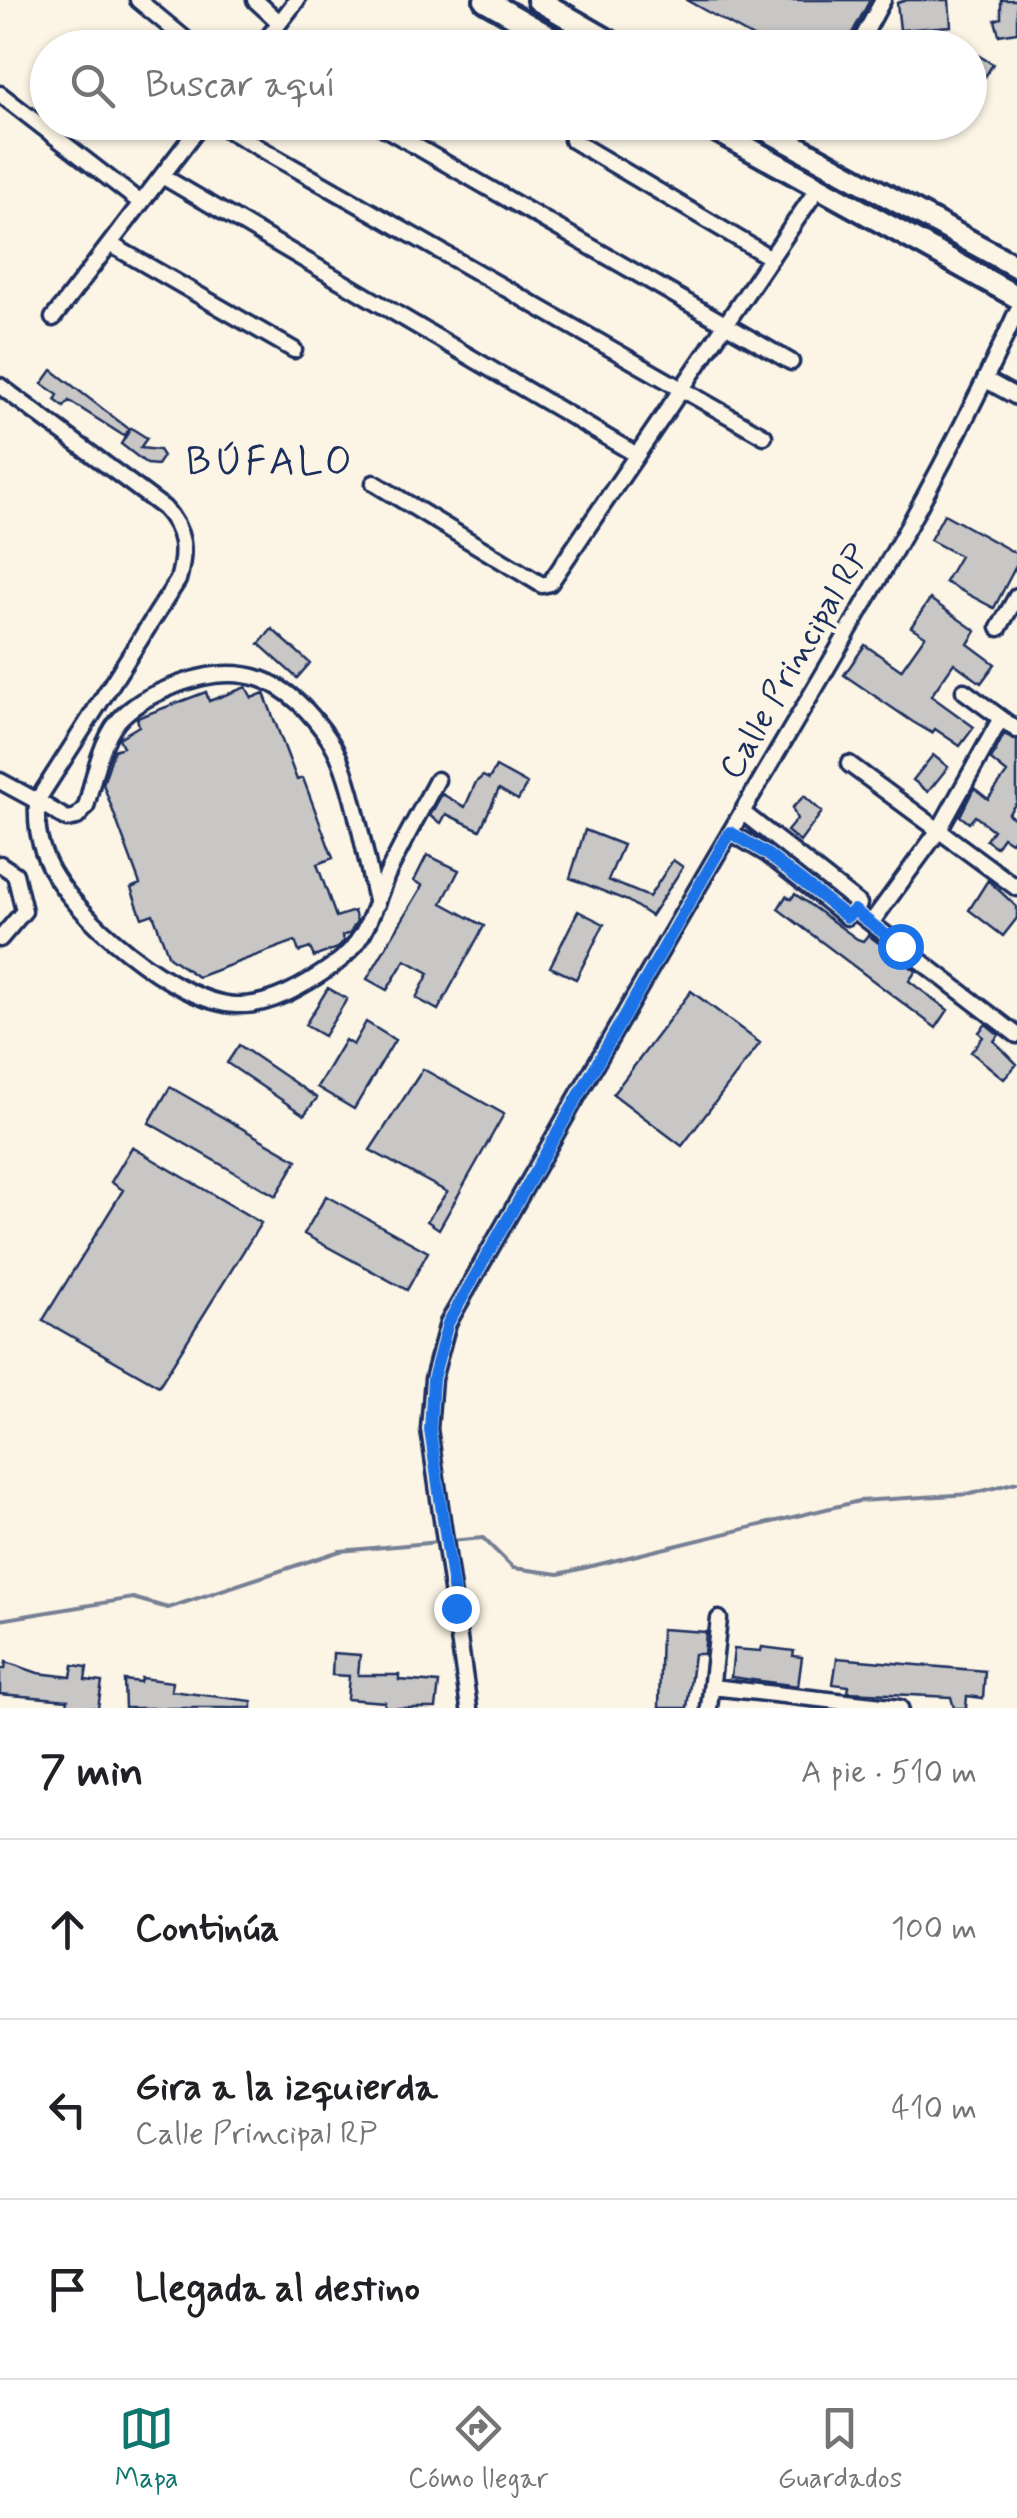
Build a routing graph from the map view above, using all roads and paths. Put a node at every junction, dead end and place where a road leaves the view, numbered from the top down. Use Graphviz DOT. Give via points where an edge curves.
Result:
graph roads {
  1 [pos="138,0"];
  2 [pos="255,0"];
  3 [pos="296,0"];
  4 [pos="485,0"];
  5 [pos="538,0"];
  6 [pos="883,0"];
  7 [pos="280,22"];
  8 [pos="174,30"];
  9 [pos="274,30"];
  10 [pos="538,30"];
  11 [pos="590,30"];
  12 [pos="867,30"];
  13 [pos="0,94"];
  14 [pos="30,117"];
  15 [pos="59,140"];
  16 [pos="189,140"];
  17 [pos="246,140"];
  18 [pos="406,140"];
  19 [pos="572,140"];
  20 [pos="732,140"];
  21 [pos="762,140"];
  22 [pos="783,140"];
  23 [pos="162,176"];
  24 [pos="818,188"];
  25 [pos="871,191"];
  26 [pos="141,204"];
  27 [pos="110,244"];
  28 [pos="771,258"];
  29 [pos="1017,267"];
  30 [pos="1017,297"];
  31 [pos="1017,311"];
  32 [pos="53,318"];
  33 [pos="728,322"];
  34 [pos="294,350"];
  35 [pos="791,362"];
  36 [pos="986,380"];
  37 [pos="0,386"];
  38 [pos="682,388"];
  39 [pos="1017,397"];
  40 [pos="764,436"];
  41 [pos="637,455"];
  42 [pos="374,483"];
  43 [pos="1017,596"];
  44 [pos="999,628"];
  45 [pos="964,691"];
  46 [pos="1001,718"];
  47 [pos="1017,730"];
  48 [pos="849,764"];
  49 [pos="437,780"];
  50 [pos="0,781"];
  51 [pos="37,801"];
  52 [pos="742,812"];
  53 [pos="938,830"];
  54 [pos="730,832"];
  55 [pos="0,864"];
  56 [pos="1017,888"];
  57 [pos="377,904"];
  58 [pos="853,910"];
  59 [pos="872,923"];
  60 [pos="0,939"];
  61 [pos="1017,1036"];
  62 [pos="719,1619"];
  63 [pos="712,1687"];
  64 [pos="469,1708"];
  65 [pos="710,1708"];
  66 [pos="900,1708"];
  1 -- 8 [label="street"];
  2 -- 7 [label="street"];
  3 -- 7 [label="street"];
  4 -- 10 [label="highway"];
  5 -- 11 [label="highway"];
  6 -- 12 [label="street"];
  7 -- 9 [label="street"];
  13 -- 14 [label="street"];
  15 -- 26 [label="street"];
  16 -- 23 [label="street"];
  17 -- 38 [label="street"];
  18 -- 33 [label="street"];
  19 -- 28 [label="street"];
  20 -- 24 [label="highway"];
  21 -- 25 [label="highway"];
  22 -- 25 [label="highway"];
  23 -- 26 [label="street"];
  23 -- 41 [label="street"];
  24 -- 28 [label="street"];
  24 -- 30 [label="highway"];
  25 -- 29 [label="highway"];
  26 -- 27 [label="street"];
  27 -- 32 [label="street"];
  27 -- 34 [label="street"];
  28 -- 33 [label="street"];
  31 -- 36 [label="street, Calle Principal RP"];
  33 -- 35 [label="street"];
  33 -- 38 [label="street"];
  36 -- 39 [label="street"];
  36 -- 52 [label="street, Calle Principal RP" via="866,605"];
  37 -- 51 [label="street" via="164,508 183,540 178,580"];
  38 -- 40 [label="street"];
  38 -- 41 [label="street"];
  41 -- 42 [label="street" via="546,585"];
  43 -- 44 [label="street"];
  45 -- 46 [label="street"];
  46 -- 47 [label="street"];
  46 -- 53 [label="street"];
  48 -- 53 [label="street"];
  49 -- 57 [label="street"];
  50 -- 51 [label="street"];
  51 -- 57 [label="street" via="36,830 65,890 127,952 195,996 237,1006 277,998 361,941"];
  51 -- 57 [label="street" via="66,819 77,817 116,724 141,700 191,679 230,670 253,674 308,712 337,752"];
  52 -- 54 [label="street, Calle Principal RP"];
  52 -- 58 [label="street"];
  53 -- 56 [label="street"];
  53 -- 59 [label="street"];
  54 -- 58 [label="street"];
  54 -- 64 [label="street, Calle Principal RP" via="448,1323 433,1379 430,1430"];
  55 -- 60 [label="street" via="14,874 24,911"];
  58 -- 59 [label="street"];
  59 -- 61 [label="street"];
  62 -- 63 [label="street"];
  63 -- 65 [label="street"];
  63 -- 66 [label="street"];
}
